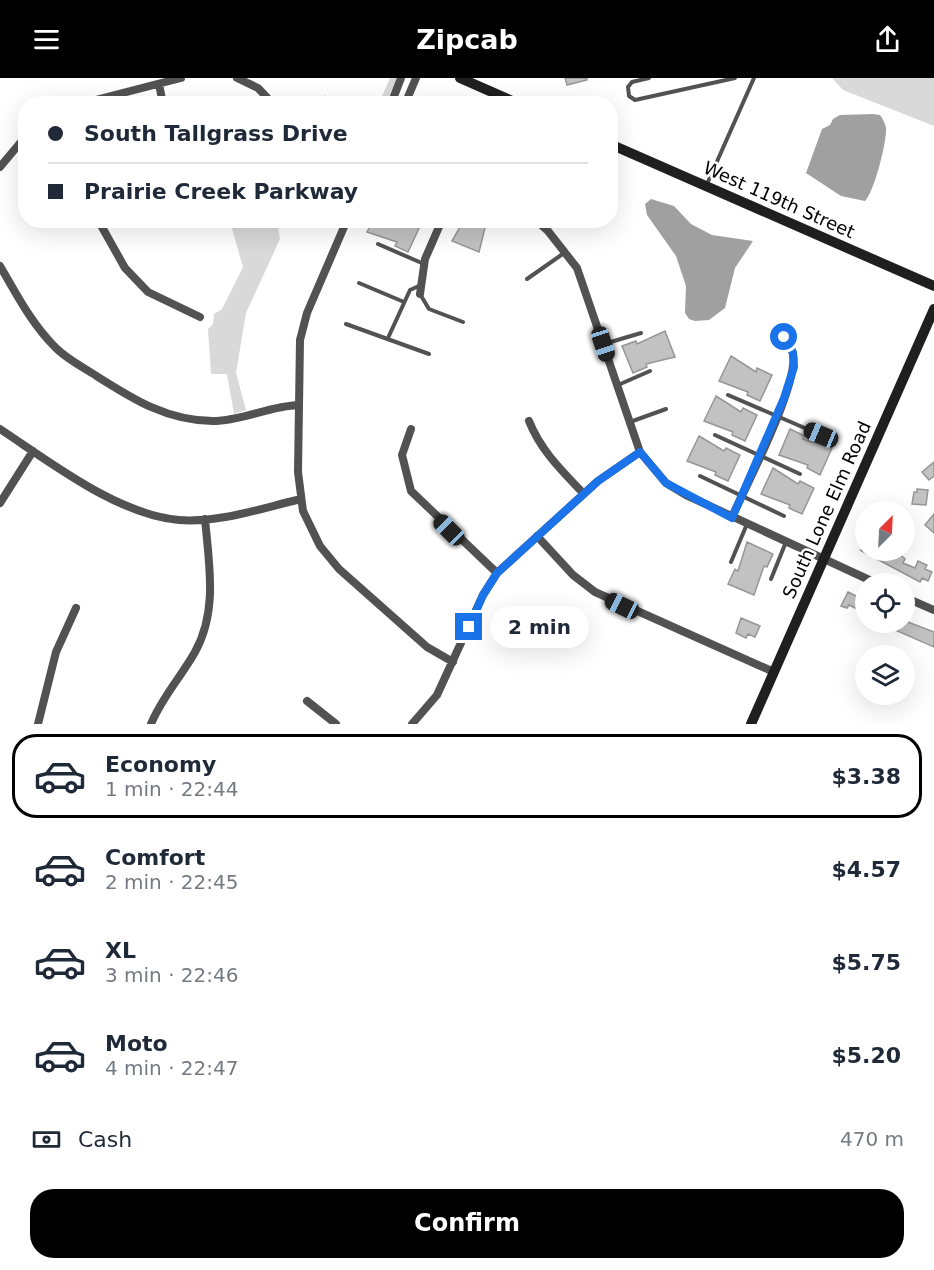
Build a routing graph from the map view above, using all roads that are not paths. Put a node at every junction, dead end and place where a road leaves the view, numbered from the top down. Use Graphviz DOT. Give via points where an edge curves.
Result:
graph roads {
  1 [pos="181,78"];
  2 [pos="237,78"];
  3 [pos="401,78"];
  4 [pos="417,78"];
  5 [pos="460,78"];
  6 [pos="649,78"];
  7 [pos="735,78"];
  8 [pos="754,78"];
  9 [pos="159,84"];
  10 [pos="109,96"];
  11 [pos="161,96"];
  12 [pos="266,96"];
  13 [pos="394,96"];
  14 [pos="409,96"];
  15 [pos="501,96"];
  16 [pos="18,146"];
  17 [pos="618,148"];
  18 [pos="0,167"];
  19 [pos="706,186"];
  20 [pos="102,228"];
  21 [pos="344,228"];
  22 [pos="439,228"];
  23 [pos="545,228"];
  24 [pos="378,244"];
  25 [pos="565,253"];
  26 [pos="424,264"];
  27 [pos="0,266"];
  28 [pos="527,279"];
  29 [pos="359,283"];
  30 [pos="421,285"];
  31 [pos="934,286"];
  32 [pos="420,294"];
  33 [pos="404,302"];
  34 [pos="934,309"];
  35 [pos="200,317"];
  36 [pos="463,322"];
  37 [pos="346,324"];
  38 [pos="774,330"];
  39 [pos="641,333"];
  40 [pos="388,338"];
  41 [pos="603,344"];
  42 [pos="429,354"];
  43 [pos="650,371"];
  44 [pos="617,385"];
  45 [pos="728,395"];
  46 [pos="299,405"];
  47 [pos="666,409"];
  48 [pos="777,416"];
  49 [pos="529,421"];
  50 [pos="630,422"];
  51 [pos="0,429"];
  52 [pos="411,429"];
  53 [pos="715,435"];
  54 [pos="821,435"];
  55 [pos="33,451"];
  56 [pos="640,452"];
  57 [pos="759,455"];
  58 [pos="800,474"];
  59 [pos="700,476"];
  60 [pos="584,494"];
  61 [pos="741,496"];
  62 [pos="301,499"];
  63 [pos="0,502"];
  64 [pos="784,516"];
  65 [pos="732,518"];
  66 [pos="205,519"];
  67 [pos="747,524"];
  68 [pos="537,537"];
  69 [pos="786,542"];
  70 [pos="823,558"];
  71 [pos="731,562"];
  72 [pos="497,573"];
  73 [pos="855,573"];
  74 [pos="771,579"];
  75 [pos="915,602"];
  76 [pos="76,608"];
  77 [pos="934,610"];
  78 [pos="453,662"];
  79 [pos="774,672"];
  80 [pos="307,701"];
  81 [pos="38,724"];
  82 [pos="151,724"];
  83 [pos="336,724"];
  84 [pos="412,724"];
  85 [pos="751,724"];
  1 -- 9 [label="street"];
  2 -- 12 [label="street"];
  3 -- 13 [label="street"];
  4 -- 14 [label="street"];
  5 -- 15 [label="street"];
  6 -- 7 [label="lane" via="632,82 629,96 635,100"];
  8 -- 19 [label="lane"];
  9 -- 10 [label="street"];
  9 -- 11 [label="street"];
  16 -- 18 [label="street"];
  17 -- 19 [label="street, West 119th Street"];
  19 -- 31 [label="street, West 119th Street"];
  20 -- 35 [label="street" via="124,268 148,292"];
  21 -- 46 [label="street" via="302,328"];
  22 -- 26 [label="street"];
  23 -- 25 [label="street"];
  24 -- 26 [label="lane"];
  25 -- 28 [label="lane"];
  25 -- 41 [label="street" via="577,268"];
  26 -- 30 [label="street"];
  27 -- 46 [label="street" via="54,346 143,405 177,417 213,421"];
  29 -- 33 [label="lane"];
  30 -- 32 [label="street"];
  30 -- 33 [label="lane" via="410,290"];
  32 -- 36 [label="lane" via="429,309"];
  33 -- 40 [label="lane"];
  34 -- 70 [label="street, South Lone Elm Road"];
  37 -- 40 [label="lane"];
  38 -- 48 [label="street" via="789,344 794,367"];
  39 -- 41 [label="lane"];
  40 -- 42 [label="lane"];
  41 -- 44 [label="street"];
  43 -- 44 [label="lane"];
  44 -- 50 [label="street"];
  45 -- 48 [label="lane"];
  46 -- 62 [label="street"];
  47 -- 50 [label="lane"];
  48 -- 54 [label="lane"];
  48 -- 57 [label="street"];
  49 -- 60 [label="street" via="536,440"];
  50 -- 56 [label="street"];
  51 -- 55 [label="street"];
  52 -- 72 [label="street" via="402,455 411,491"];
  53 -- 57 [label="lane"];
  55 -- 63 [label="street"];
  55 -- 66 [label="street" via="128,507 178,520"];
  56 -- 60 [label="street"];
  56 -- 65 [label="street" via="666,483"];
  57 -- 58 [label="lane"];
  57 -- 61 [label="street"];
  59 -- 61 [label="lane"];
  60 -- 68 [label="street"];
  61 -- 64 [label="lane"];
  61 -- 65 [label="street"];
  62 -- 66 [label="street"];
  62 -- 78 [label="street" via="320,546 339,569 427,647"];
  65 -- 67 [label="street"];
  66 -- 82 [label="street" via="211,596 206,625 195,652"];
  67 -- 69 [label="street"];
  67 -- 71 [label="lane"];
  68 -- 72 [label="street"];
  68 -- 79 [label="street" via="595,592"];
  69 -- 70 [label="street"];
  69 -- 74 [label="lane"];
  70 -- 73 [label="street"];
  70 -- 79 [label="street, South Lone Elm Road"];
  72 -- 78 [label="street"];
  75 -- 77 [label="street"];
  76 -- 81 [label="street" via="56,652"];
  78 -- 84 [label="street" via="431,704"];
  79 -- 85 [label="street, South Lone Elm Road"];
  80 -- 83 [label="street"];
}
